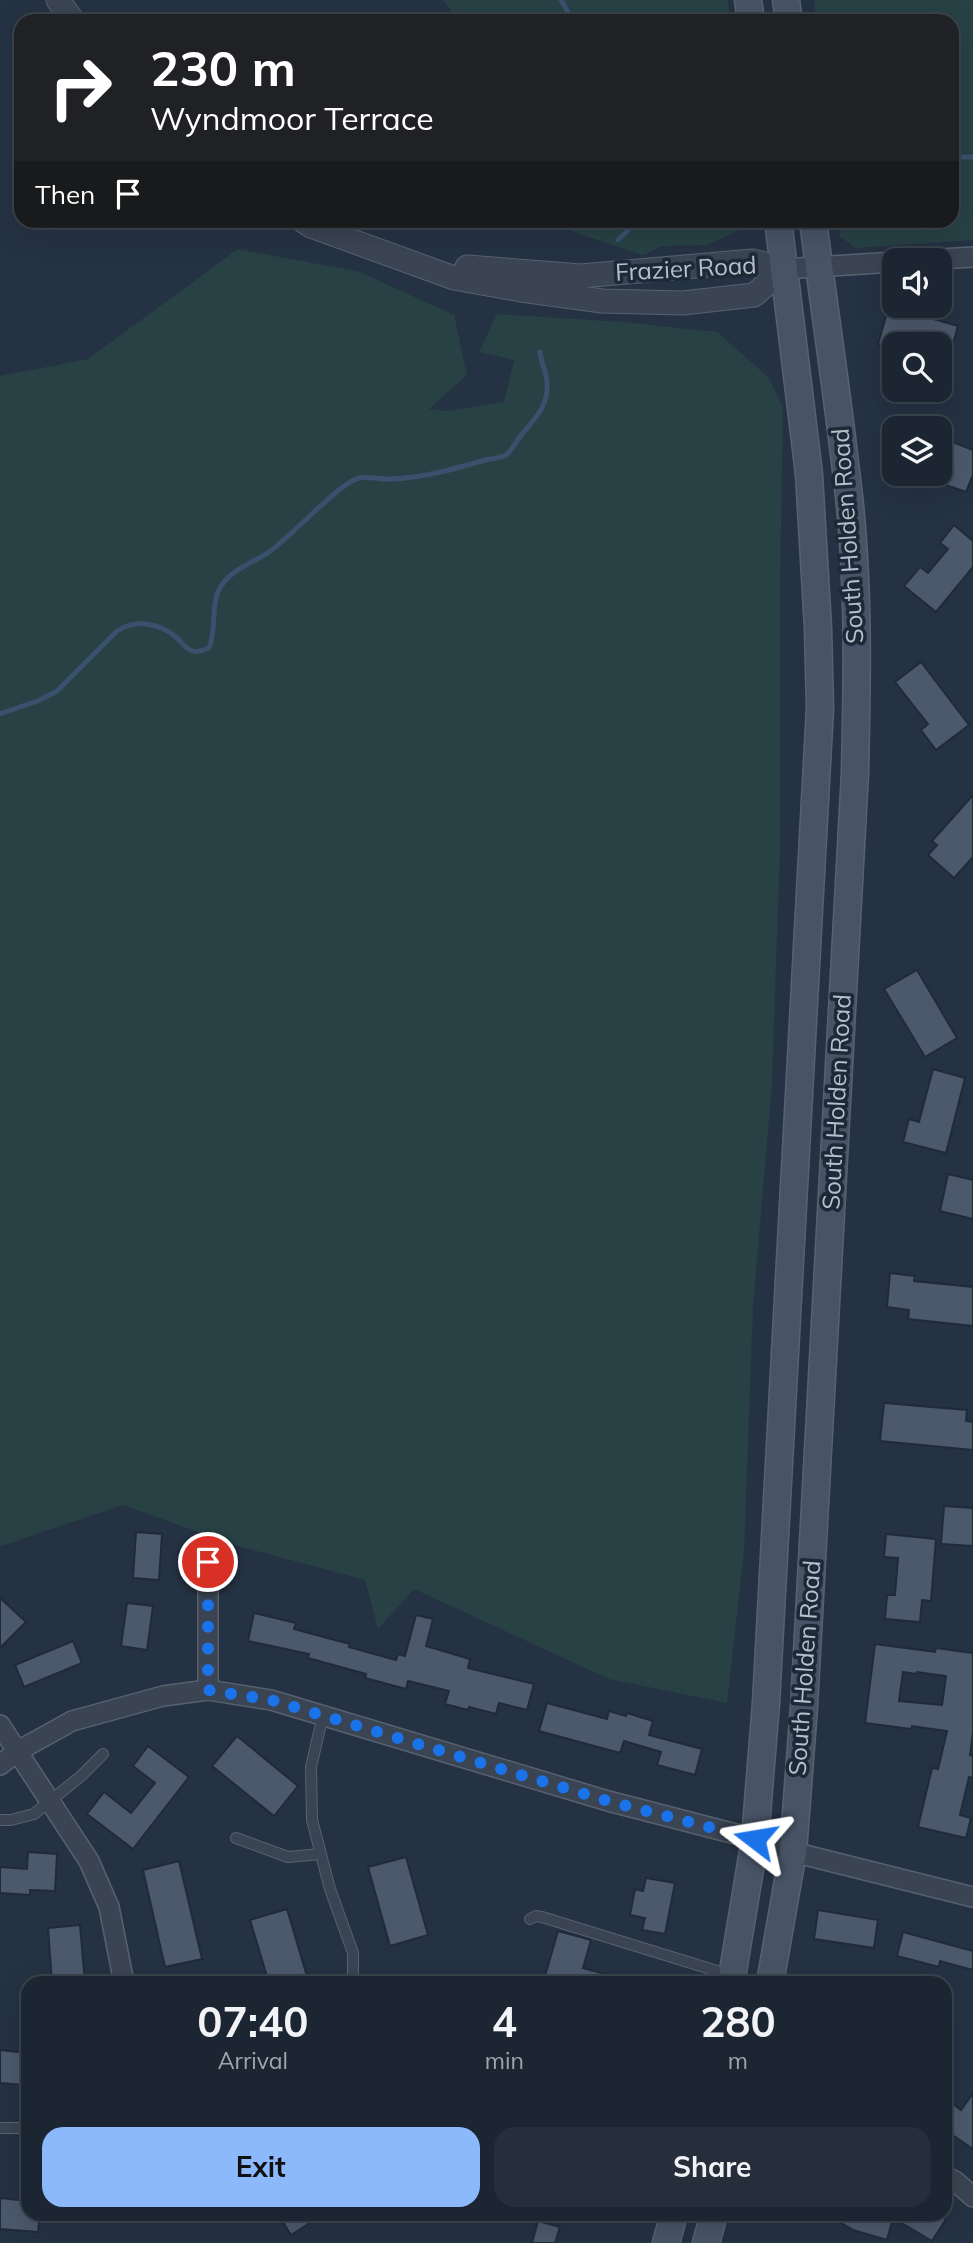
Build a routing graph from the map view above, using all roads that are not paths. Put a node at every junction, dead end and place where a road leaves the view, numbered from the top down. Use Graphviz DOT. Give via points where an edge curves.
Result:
graph roads {
  1 [pos="317,228"];
  2 [pos="779,228"];
  3 [pos="814,228"];
  4 [pos="973,257"];
  5 [pos="952,258"];
  6 [pos="413,263"];
  7 [pos="882,263"];
  8 [pos="819,266"];
  9 [pos="784,269"];
  10 [pos="208,1562"];
  11 [pos="208,1690"];
  12 [pos="323,1715"];
  13 [pos="0,1725"];
  14 [pos="18,1751"];
  15 [pos="103,1754"];
  16 [pos="0,1765"];
  17 [pos="50,1801"];
  18 [pos="0,1820"];
  19 [pos="236,1838"];
  20 [pos="755,1839"];
  21 [pos="793,1852"];
  22 [pos="321,1854"];
  23 [pos="973,1897"];
  24 [pos="530,1919"];
  25 [pos="123,1976"];
  26 [pos="353,1976"];
  27 [pos="723,1976"];
  28 [pos="732,1976"];
  29 [pos="771,1976"];
  30 [pos="0,2128"];
  31 [pos="21,2128"];
  32 [pos="952,2179"];
  33 [pos="973,2197"];
  34 [pos="672,2221"];
  35 [pos="712,2221"];
  36 [pos="666,2243"];
  37 [pos="706,2243"];
  1 -- 6 [label="street, Frazier Road"];
  2 -- 9 [label="main road, South Holden Road"];
  3 -- 8 [label="main road, South Holden Road"];
  4 -- 5 [label="street"];
  6 -- 9 [label="street, Frazier Road" via="581,276 753,261"];
  6 -- 9 [label="street, Frazier Road" via="454,278 521,290 602,301 683,303 754,295"];
  7 -- 8 [label="street"];
  8 -- 9 [label="street"];
  8 -- 21 [label="main road, South Holden Road" via="850,508 857,669"];
  9 -- 20 [label="main road, South Holden Road" via="809,474 820,708"];
  10 -- 11 [label="street"];
  11 -- 12 [label="street" via="271,1700"];
  11 -- 14 [label="street" via="163,1696 72,1721"];
  12 -- 20 [label="street" via="608,1801"];
  12 -- 22 [label="lane" via="311,1767 312,1820"];
  13 -- 14 [label="street"];
  14 -- 16 [label="street"];
  14 -- 17 [label="street"];
  15 -- 17 [label="lane"];
  17 -- 18 [label="lane" via="34,1814"];
  17 -- 25 [label="street" via="89,1861 109,1908"];
  19 -- 22 [label="lane" via="288,1857"];
  20 -- 21 [label="street"];
  20 -- 28 [label="main road, South Holden Road"];
  21 -- 23 [label="street"];
  21 -- 29 [label="main road, South Holden Road"];
  22 -- 26 [label="lane" via="352,1953"];
  24 -- 27 [label="lane" via="542,1917"];
  30 -- 31 [label="lane"];
  32 -- 33 [label="street"];
  34 -- 36 [label="main road"];
  35 -- 37 [label="main road"];
}
